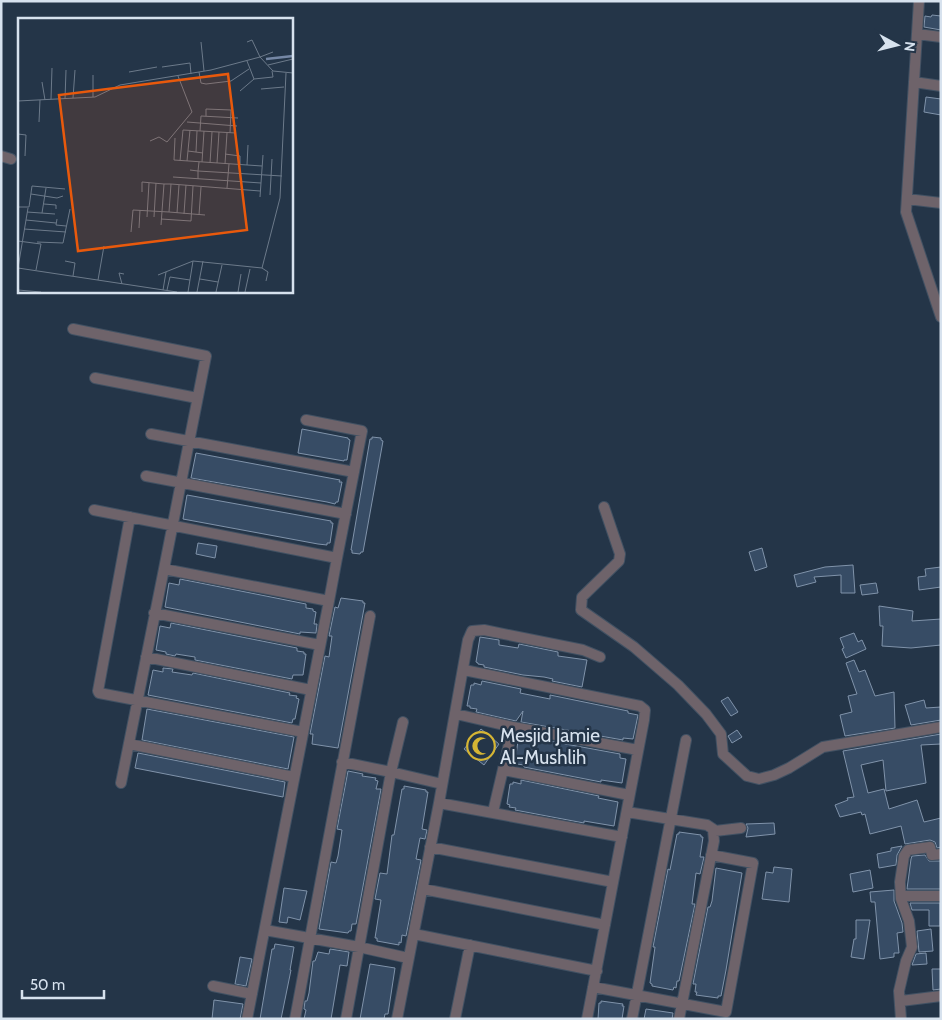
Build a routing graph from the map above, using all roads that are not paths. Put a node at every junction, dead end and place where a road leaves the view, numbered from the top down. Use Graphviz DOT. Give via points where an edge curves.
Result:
graph roads {
  1 [pos="919,1"];
  2 [pos="917,34"];
  3 [pos="941,37"];
  4 [pos="914,82"];
  5 [pos="941,86"];
  6 [pos="907,199"];
  7 [pos="941,203"];
  8 [pos="941,317"];
  9 [pos="73,329"];
  10 [pos="95,378"];
  11 [pos="197,398"];
  12 [pos="306,420"];
  13 [pos="151,434"];
  14 [pos="189,441"];
  15 [pos="354,472"];
  16 [pos="146,476"];
  17 [pos="181,483"];
  18 [pos="604,508"];
  19 [pos="94,510"];
  20 [pos="346,514"];
  21 [pos="130,517"];
  22 [pos="172,526"];
  23 [pos="337,558"];
  24 [pos="164,569"];
  25 [pos="328,601"];
  26 [pos="154,613"];
  27 [pos="370,616"];
  28 [pos="320,646"];
  29 [pos="146,657"];
  30 [pos="600,657"];
  31 [pos="464,670"];
  32 [pos="312,690"];
  33 [pos="137,701"];
  34 [pos="456,714"];
  35 [pos="403,722"];
  36 [pos="941,726"];
  37 [pos="513,727"];
  38 [pos="303,732"];
  39 [pos="686,740"];
  40 [pos="129,744"];
  41 [pos="638,750"];
  42 [pos="342,762"];
  43 [pos="504,770"];
  44 [pos="391,772"];
  45 [pos="294,777"];
  46 [pos="121,782"];
  47 [pos="442,784"];
  48 [pos="629,795"];
  49 [pos="439,803"];
  50 [pos="493,812"];
  51 [pos="627,812"];
  52 [pos="671,819"];
  53 [pos="741,828"];
  54 [pos="713,829"];
  55 [pos="622,837"];
  56 [pos="430,847"];
  57 [pos="941,854"];
  58 [pos="711,856"];
  59 [pos="613,882"];
  60 [pos="422,889"];
  61 [pos="901,896"];
  62 [pos="941,896"];
  63 [pos="605,926"];
  64 [pos="265,930"];
  65 [pos="414,934"];
  66 [pos="310,938"];
  67 [pos="470,945"];
  68 [pos="359,947"];
  69 [pos="408,958"];
  70 [pos="597,971"];
  71 [pos="213,986"];
  72 [pos="593,987"];
  73 [pos="252,994"];
  74 [pos="637,995"];
  75 [pos="941,996"];
  76 [pos="901,1001"];
  77 [pos="682,1004"];
  78 [pos="726,1015"];
  79 [pos="247,1019"];
  80 [pos="295,1019"];
  81 [pos="346,1019"];
  82 [pos="397,1019"];
  83 [pos="455,1019"];
  84 [pos="587,1019"];
  85 [pos="632,1019"];
  86 [pos="679,1019"];
  87 [pos="901,1019"];
  1 -- 2 [label="street"];
  2 -- 3 [label="street"];
  2 -- 4 [label="street"];
  4 -- 5 [label="street"];
  4 -- 6 [label="street"];
  6 -- 7 [label="street"];
  6 -- 8 [label="street" via="908,219"];
  9 -- 11 [label="street" via="206,356"];
  10 -- 11 [label="street"];
  11 -- 14 [label="street"];
  12 -- 15 [label="street" via="362,431"];
  13 -- 14 [label="street"];
  14 -- 15 [label="street"];
  14 -- 17 [label="street"];
  15 -- 20 [label="street"];
  16 -- 17 [label="street"];
  17 -- 20 [label="street"];
  17 -- 22 [label="street"];
  18 -- 36 [label="street" via="620,561 582,597 581,610 634,647 678,685 721,734 722,752 747,776 759,779 774,775 823,747"];
  19 -- 21 [label="street"];
  20 -- 23 [label="street"];
  21 -- 22 [label="street"];
  21 -- 33 [label="street" via="98,690 101,694"];
  22 -- 23 [label="street"];
  22 -- 24 [label="street"];
  23 -- 25 [label="street"];
  24 -- 25 [label="street"];
  24 -- 26 [label="street"];
  25 -- 28 [label="street"];
  26 -- 28 [label="street"];
  26 -- 29 [label="street"];
  27 -- 42 [label="street"];
  28 -- 32 [label="street"];
  29 -- 32 [label="street"];
  29 -- 33 [label="street"];
  30 -- 31 [label="street" via="583,650 477,629 470,635"];
  31 -- 34 [label="street"];
  31 -- 41 [label="street" via="640,706 645,714"];
  32 -- 38 [label="street"];
  33 -- 38 [label="street"];
  33 -- 40 [label="street"];
  34 -- 37 [label="street"];
  34 -- 47 [label="street"];
  35 -- 44 [label="street"];
  37 -- 41 [label="street"];
  37 -- 43 [label="street"];
  38 -- 45 [label="street"];
  39 -- 52 [label="street"];
  40 -- 45 [label="street"];
  40 -- 46 [label="street"];
  41 -- 48 [label="street"];
  42 -- 44 [label="street"];
  42 -- 66 [label="street"];
  43 -- 48 [label="street"];
  43 -- 50 [label="street"];
  44 -- 47 [label="street"];
  44 -- 68 [label="street"];
  45 -- 64 [label="street"];
  47 -- 49 [label="street"];
  48 -- 51 [label="street"];
  49 -- 50 [label="street"];
  49 -- 56 [label="street"];
  50 -- 55 [label="street"];
  51 -- 52 [label="street"];
  51 -- 55 [label="street"];
  52 -- 54 [label="street" via="707,825"];
  52 -- 74 [label="street"];
  53 -- 54 [label="street"];
  54 -- 58 [label="street"];
  55 -- 59 [label="street"];
  56 -- 59 [label="street"];
  56 -- 60 [label="street"];
  57 -- 61 [label="street" via="932,855 930,847 908,850 900,882"];
  58 -- 77 [label="street"];
  58 -- 78 [label="street" via="753,863"];
  59 -- 63 [label="street"];
  60 -- 63 [label="street"];
  60 -- 65 [label="street"];
  61 -- 62 [label="street"];
  61 -- 76 [label="street" via="909,920 912,946 902,974"];
  63 -- 70 [label="street"];
  64 -- 66 [label="street"];
  64 -- 73 [label="street"];
  65 -- 67 [label="street"];
  65 -- 69 [label="street"];
  66 -- 68 [label="street"];
  66 -- 80 [label="street"];
  67 -- 70 [label="street"];
  67 -- 83 [label="street"];
  68 -- 69 [label="street"];
  68 -- 81 [label="street"];
  69 -- 82 [label="street"];
  70 -- 72 [label="street"];
  71 -- 73 [label="street"];
  72 -- 74 [label="street"];
  72 -- 84 [label="street"];
  73 -- 79 [label="street"];
  74 -- 77 [label="street"];
  74 -- 85 [label="street"];
  75 -- 76 [label="street"];
  76 -- 87 [label="street"];
  77 -- 78 [label="street"];
  77 -- 86 [label="street"];
}
